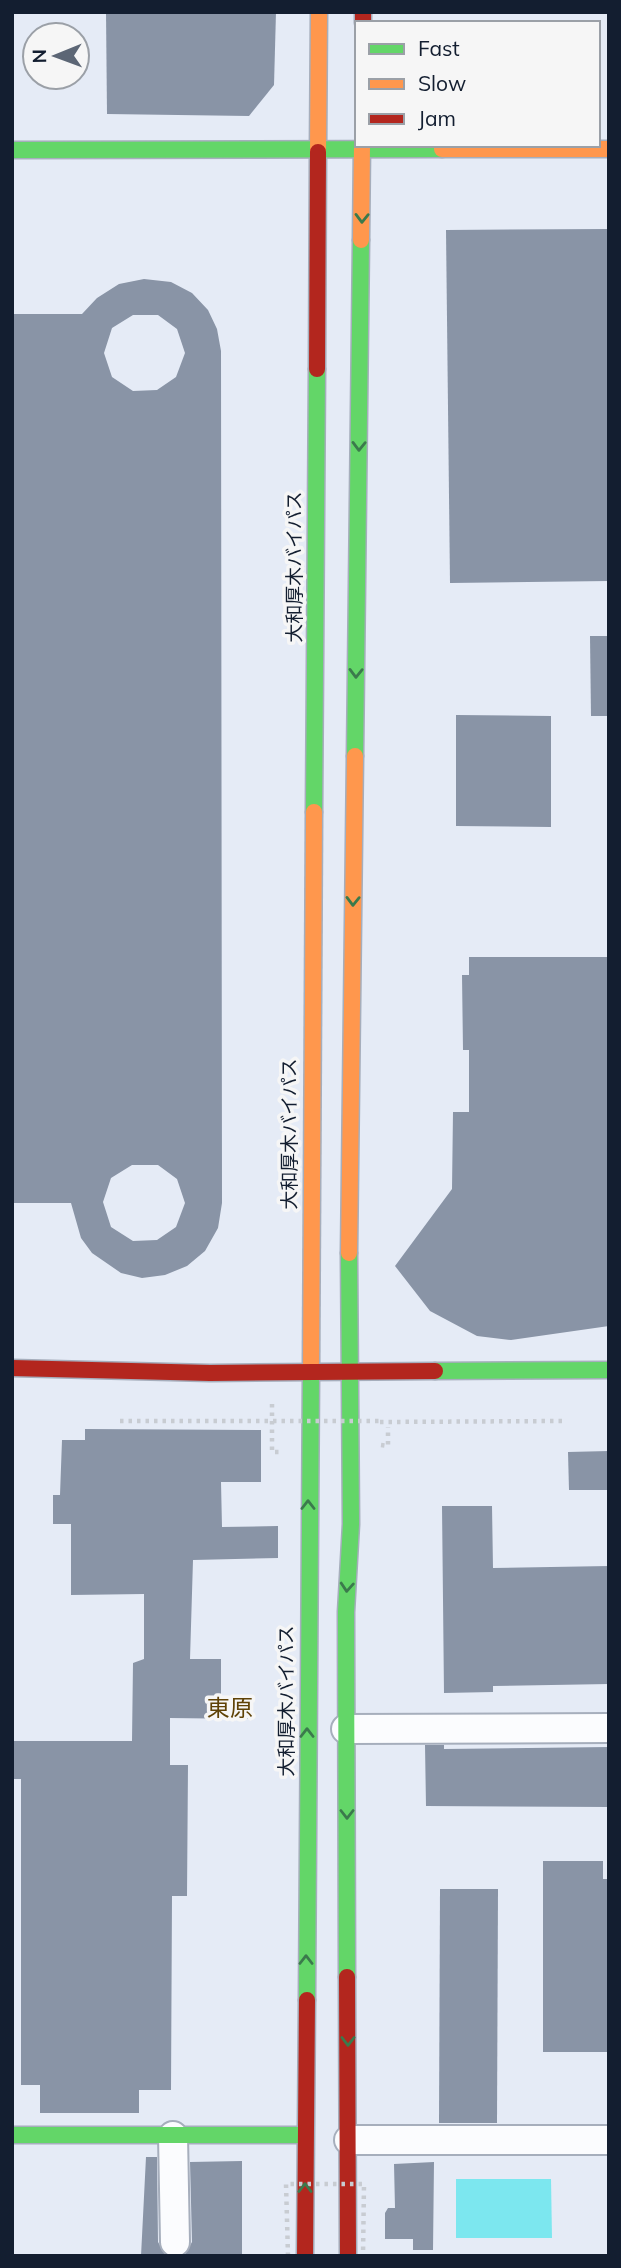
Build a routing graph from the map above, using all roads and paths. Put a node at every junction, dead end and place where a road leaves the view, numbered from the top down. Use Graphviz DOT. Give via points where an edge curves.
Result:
graph roads {
  1 [pos="319,12"];
  2 [pos="362,148"];
  3 [pos="609,149"];
  4 [pos="12,150"];
  5 [pos="318,151"];
  6 [pos="12,1368"];
  7 [pos="609,1370"];
  8 [pos="349,1371"];
  9 [pos="309,1372"];
  10 [pos="264,1401"];
  11 [pos="272,1404"];
  12 [pos="120,1421"];
  13 [pos="562,1421"];
  14 [pos="288,1428"];
  15 [pos="272,1432"];
  16 [pos="609,1728"];
  17 [pos="346,1729"];
  18 [pos="12,2135"];
  19 [pos="305,2135"];
  20 [pos="173,2136"];
  21 [pos="349,2140"];
  22 [pos="609,2140"];
  23 [pos="175,2242"];
  24 [pos="288,2256"];
  25 [pos="305,2256"];
  26 [pos="348,2256"];
  27 [pos="363,2256"];
  1 -- 5 [label="main road, 大和厚木バイパス"];
  2 -- 3 [label="main road"];
  2 -- 5 [label="main road"];
  2 -- 8 [label="main road, one-way"];
  4 -- 5 [label="main road"];
  5 -- 9 [label="main road, 大和厚木バイパス"];
  6 -- 9 [label="main road"];
  7 -- 8 [label="main road"];
  8 -- 9 [label="main road"];
  8 -- 17 [label="main road, one-way"];
  19 -- 9 [label="main road, 大和厚木バイパス, one-way"];
  10 -- 11 [label="path"];
  11 -- 14 [label="path" via="285,1417"];
  11 -- 15 [label="path"];
  12 -- 13 [label="path, bridge"];
  16 -- 17 [label="street"];
  17 -- 21 [label="main road, one-way"];
  18 -- 20 [label="main road"];
  19 -- 20 [label="main road"];
  25 -- 19 [label="main road, 大和厚木バイパス, one-way"];
  20 -- 23 [label="street"];
  21 -- 22 [label="street"];
  21 -- 26 [label="main road"];
  24 -- 27 [label="path, bridge" via="286,2184 364,2184"];
}
